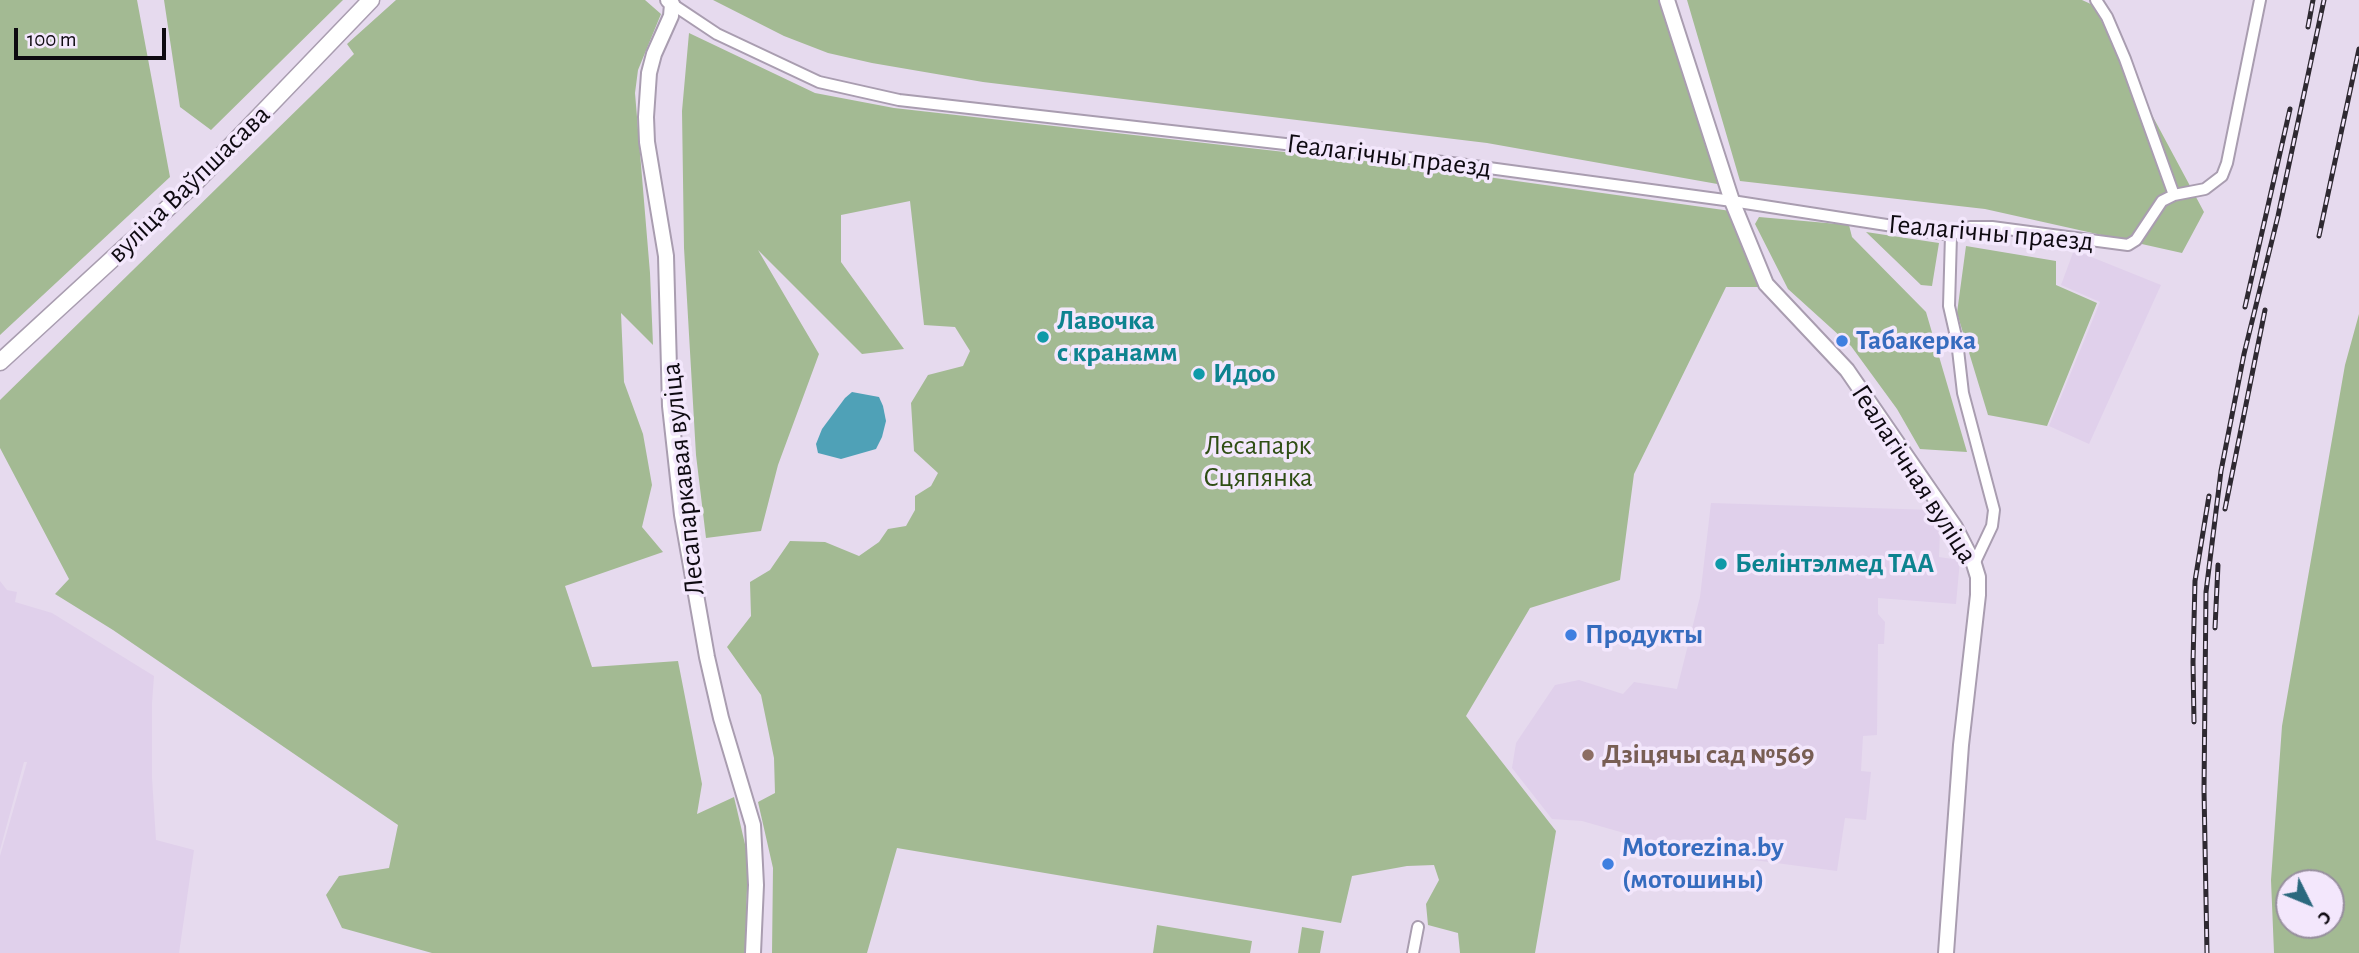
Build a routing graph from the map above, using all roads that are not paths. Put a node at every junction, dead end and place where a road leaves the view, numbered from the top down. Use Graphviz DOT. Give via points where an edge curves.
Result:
graph roads {
  1 [pos="371,0"];
  2 [pos="1667,0"];
  3 [pos="2096,0"];
  4 [pos="2260,0"];
  5 [pos="670,2"];
  6 [pos="2174,195"];
  7 [pos="1732,201"];
  8 [pos="1951,235"];
  9 [pos="0,362"];
  10 [pos="1974,564"];
  11 [pos="1418,927"];
  12 [pos="753,953"];
  13 [pos="1413,953"];
  14 [pos="1946,953"];
  1 -- 9 [label="main road, вуліца Ваўпшасава" via="194,184"];
  2 -- 7 [label="street, Геалагічная вуліца"];
  3 -- 6 [label="street" via="2125,59"];
  4 -- 6 [label="street" via="2222,176 2205,189"];
  5 -- 7 [label="street, Геалагічны праезд" via="717,34 819,82 899,100 1452,163"];
  5 -- 12 [label="street, Лесапаркавая вуліца" via="671,16 649,74 646,117 666,256 670,406 682,515 707,657 753,825"];
  6 -- 8 [label="street, Геалагічны праезд" via="2162,201 2128,245 1992,227 1970,227"];
  7 -- 8 [label="street, Геалагічны праезд"];
  7 -- 10 [label="street, Геалагічная вуліца" via="1766,284 1847,370 1955,527"];
  8 -- 10 [label="street" via="1950,306 1963,393 1994,510 1992,526"];
  10 -- 14 [label="street, Геалагічная вуліца" via="1978,595 1961,745"];
  11 -- 13 [label="street"];
}
